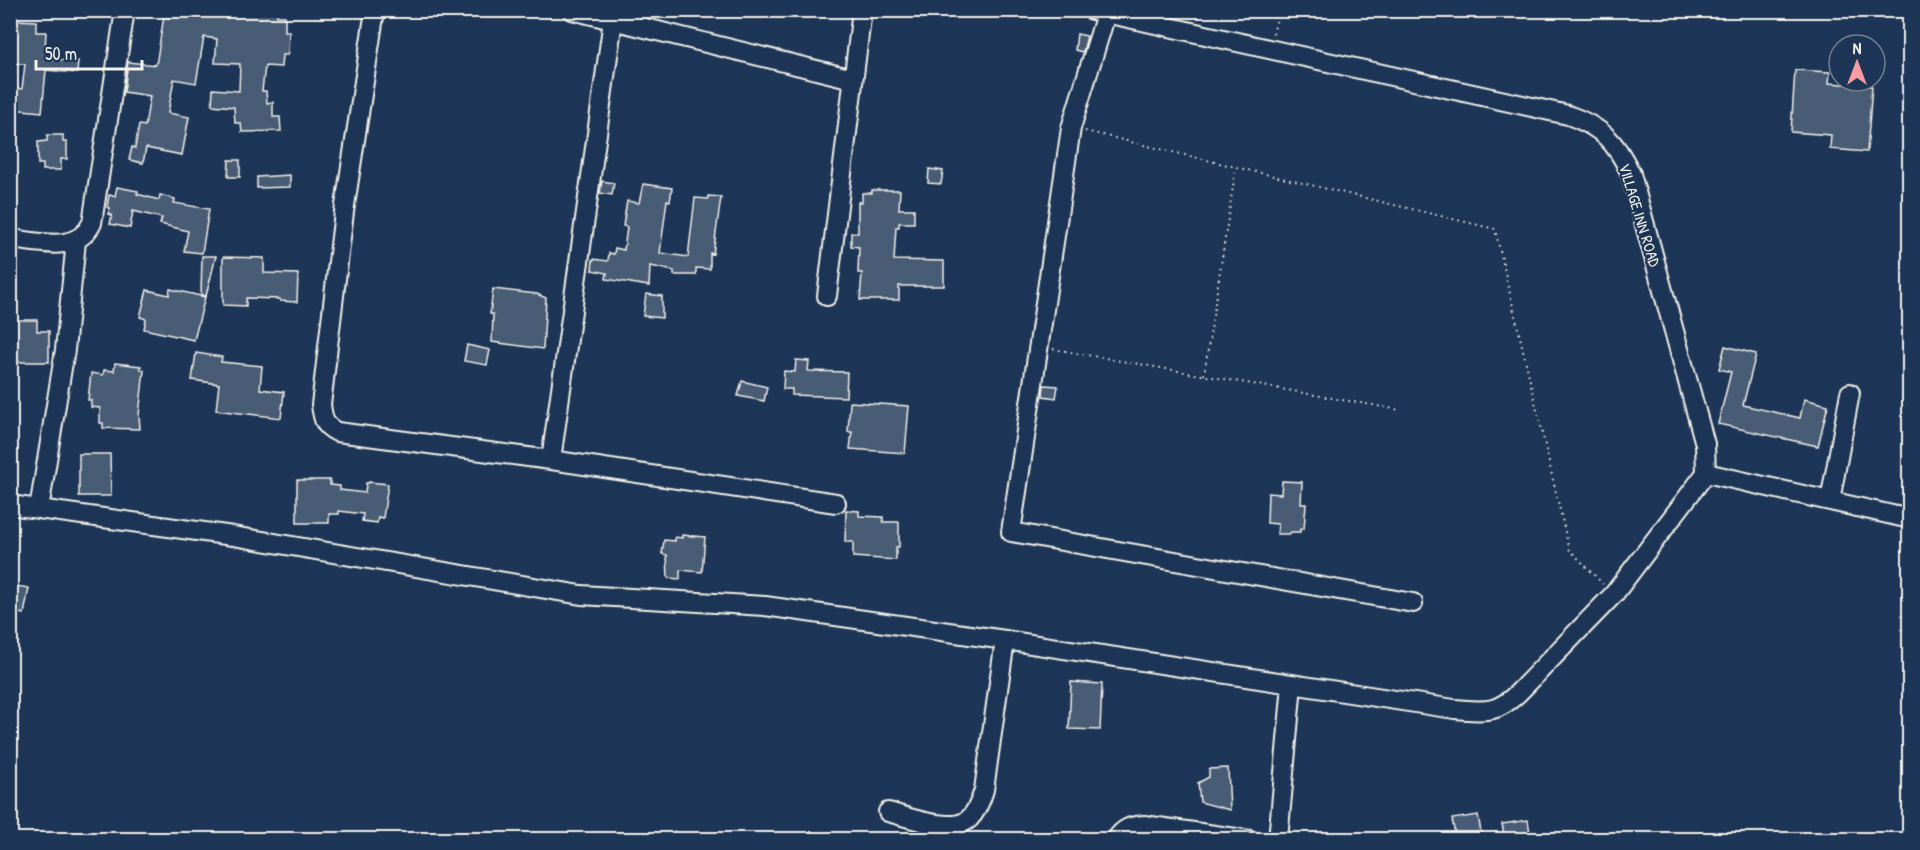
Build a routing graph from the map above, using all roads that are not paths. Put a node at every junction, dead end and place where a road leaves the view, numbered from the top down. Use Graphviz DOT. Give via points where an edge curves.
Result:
graph roads {
  1 [pos="125,10"];
  2 [pos="375,10"];
  3 [pos="572,10"];
  4 [pos="862,10"];
  5 [pos="1099,12"];
  6 [pos="613,20"];
  7 [pos="853,79"];
  8 [pos="10,239"];
  9 [pos="76,241"];
  10 [pos="826,297"];
  11 [pos="1850,393"];
  12 [pos="551,460"];
  13 [pos="1706,473"];
  14 [pos="1830,501"];
  15 [pos="836,503"];
  16 [pos="10,505"];
  17 [pos="39,509"];
  18 [pos="1910,519"];
  19 [pos="1413,603"];
  20 [pos="1005,640"];
  21 [pos="1292,684"];
  22 [pos="888,812"];
  23 [pos="1116,840"];
  24 [pos="1250,840"];
  25 [pos="1278,840"];
  1 -- 9 [label="street" via="92,223"];
  2 -- 12 [label="street" via="344,212 321,405 323,420 337,432"];
  3 -- 6 [label="street"];
  4 -- 7 [label="street"];
  5 -- 13 [label="street, VILLAGE INN ROAD" via="1568,115 1599,129 1621,152 1631,174 1705,444"];
  5 -- 19 [label="street" via="1071,128 1011,531"];
  6 -- 7 [label="street"];
  6 -- 12 [label="street"];
  7 -- 10 [label="street"];
  8 -- 9 [label="street" via="63,244"];
  9 -- 17 [label="street" via="65,350"];
  11 -- 14 [label="street"];
  12 -- 15 [label="street"];
  13 -- 14 [label="street"];
  13 -- 21 [label="street" via="1614,594 1506,705 1476,711 1454,709"];
  14 -- 18 [label="street"];
  16 -- 17 [label="street"];
  17 -- 20 [label="street" via="243,538 581,595 765,606"];
  20 -- 21 [label="street"];
  20 -- 22 [label="street" via="984,789 969,820 957,825"];
  21 -- 25 [label="street"];
  23 -- 24 [label="street" via="1121,831 1144,825"];
}
